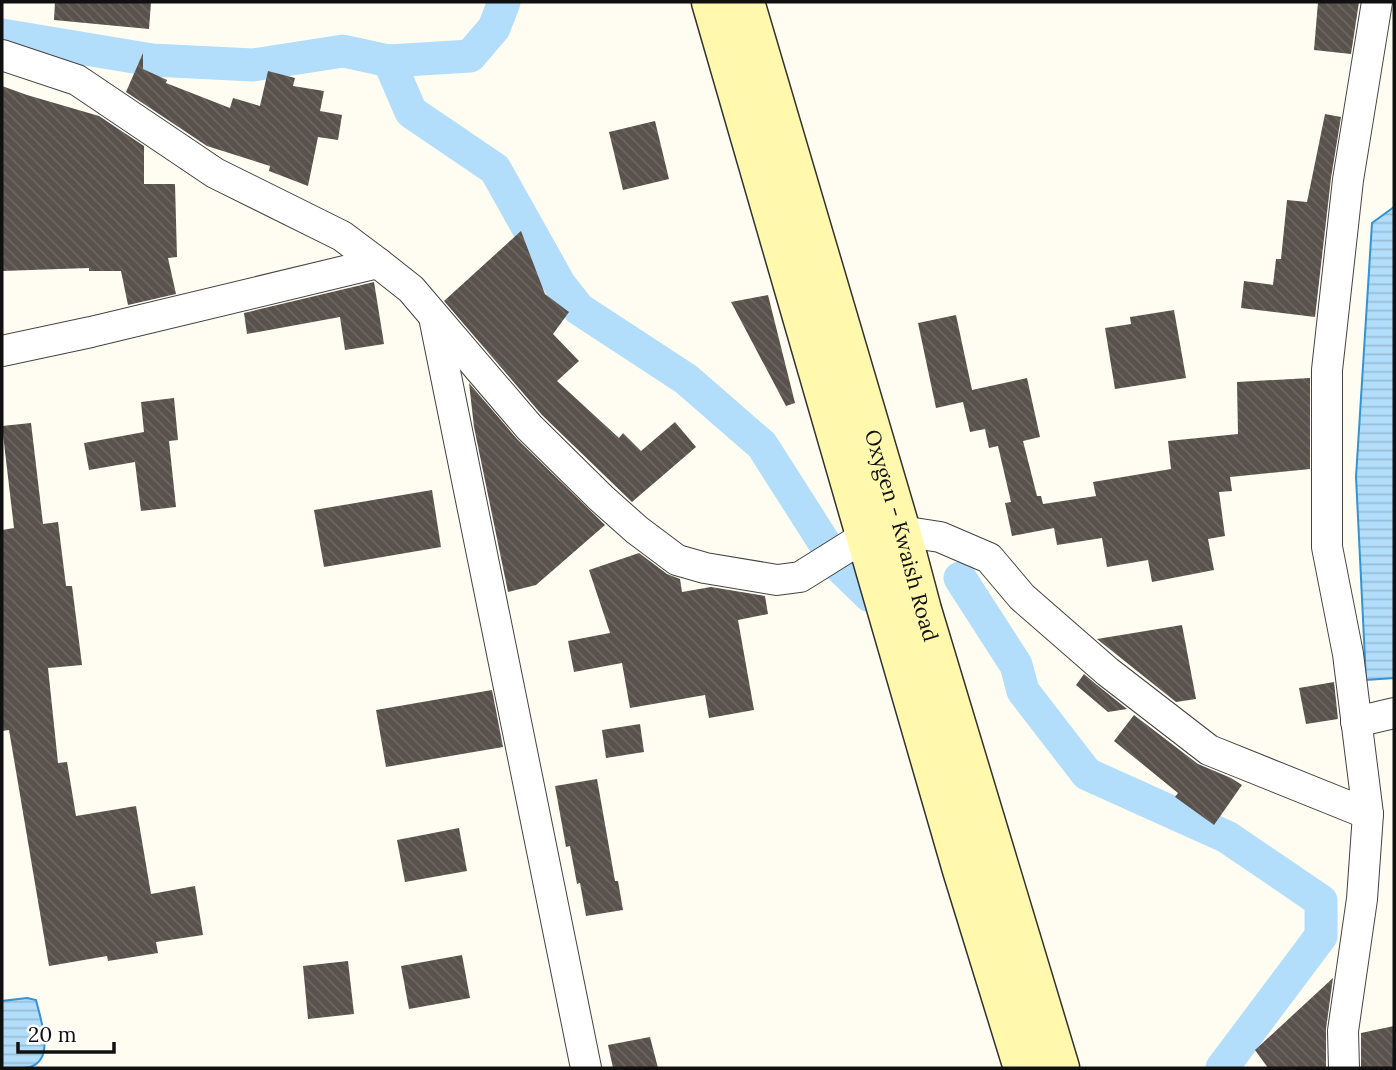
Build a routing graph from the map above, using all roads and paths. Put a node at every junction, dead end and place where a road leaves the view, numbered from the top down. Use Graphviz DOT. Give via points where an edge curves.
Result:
graph roads {
  1 [pos="711,2"];
  2 [pos="745,2"];
  3 [pos="1377,2"];
  4 [pos="2,55"];
  5 [pos="378,263"];
  6 [pos="433,312"];
  7 [pos="2,351"];
  8 [pos="875,536"];
  9 [pos="1394,713"];
  10 [pos="1356,722"];
  11 [pos="1367,814"];
  12 [pos="586,1068"];
  13 [pos="1023,1068"];
  14 [pos="1060,1068"];
  15 [pos="1344,1068"];
  1 -- 8 [label="main road, Oxygen - Kwaish Road"];
  2 -- 8 [label="main road, Oxygen - Kwaish Road"];
  3 -- 10 [label="street" via="1348,180 1327,370 1327,547"];
  4 -- 5 [label="street" via="77,80 215,173 342,236"];
  5 -- 6 [label="street"];
  5 -- 7 [label="street"];
  6 -- 8 [label="street" via="529,427 601,498 677,560 777,580 800,577"];
  6 -- 12 [label="street"];
  8 -- 11 [label="street" via="940,537 989,558 1022,597 1108,672 1209,750"];
  8 -- 13 [label="main road, Oxygen - Kwaish Road" via="962,870"];
  8 -- 14 [label="main road, Oxygen - Kwaish Road" via="922,610"];
  9 -- 10 [label="street"];
  10 -- 11 [label="street"];
  11 -- 15 [label="street" via="1362,899 1343,1031"];
}
